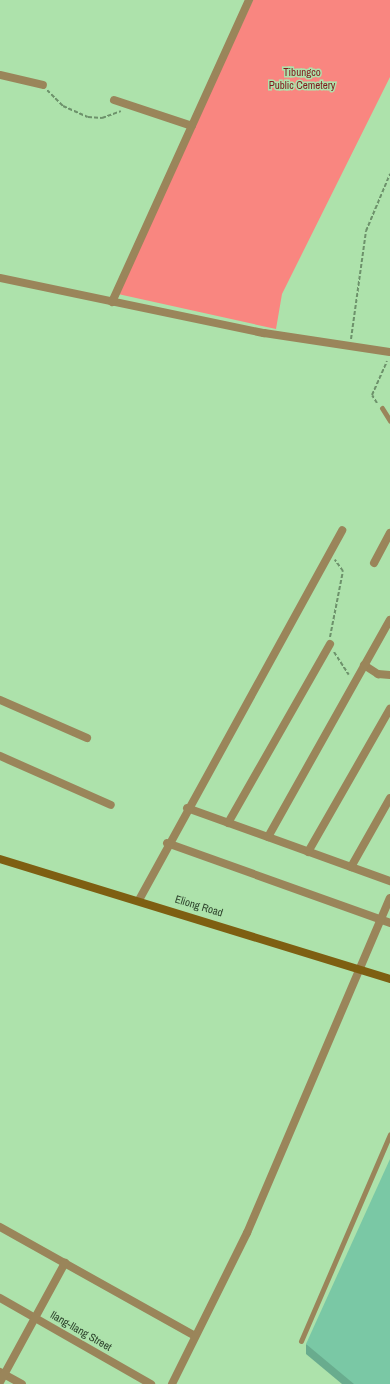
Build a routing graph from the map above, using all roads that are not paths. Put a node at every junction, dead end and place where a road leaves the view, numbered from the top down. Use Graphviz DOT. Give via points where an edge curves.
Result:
graph roads {
  1 [pos="250,0"];
  2 [pos="0,75"];
  3 [pos="43,86"];
  4 [pos="114,100"];
  5 [pos="192,126"];
  6 [pos="0,278"];
  7 [pos="112,302"];
  8 [pos="390,352"];
  9 [pos="382,408"];
  10 [pos="390,421"];
  11 [pos="342,530"];
  12 [pos="390,533"];
  13 [pos="374,563"];
  14 [pos="390,620"];
  15 [pos="330,644"];
  16 [pos="364,665"];
  17 [pos="390,675"];
  18 [pos="0,700"];
  19 [pos="390,709"];
  20 [pos="87,738"];
  21 [pos="0,756"];
  22 [pos="390,798"];
  23 [pos="112,805"];
  24 [pos="187,808"];
  25 [pos="228,823"];
  26 [pos="268,837"];
  27 [pos="168,843"];
  28 [pos="308,852"];
  29 [pos="0,859"];
  30 [pos="351,867"];
  31 [pos="390,881"];
  32 [pos="390,898"];
  33 [pos="139,900"];
  34 [pos="380,920"];
  35 [pos="390,923"];
  36 [pos="360,969"];
  37 [pos="390,979"];
  38 [pos="390,1134"];
  39 [pos="0,1227"];
  40 [pos="65,1263"];
  41 [pos="0,1298"];
  42 [pos="35,1318"];
  43 [pos="195,1336"];
  44 [pos="301,1341"];
  45 [pos="1,1376"];
  46 [pos="22,1384"];
  47 [pos="151,1384"];
  48 [pos="172,1384"];
  1 -- 5 [label="street"];
  2 -- 3 [label="street"];
  4 -- 5 [label="street"];
  5 -- 7 [label="street"];
  6 -- 7 [label="street"];
  7 -- 8 [label="street" via="264,333"];
  9 -- 10 [label="lane"];
  11 -- 24 [label="street"];
  12 -- 13 [label="street"];
  14 -- 16 [label="street"];
  15 -- 25 [label="street"];
  16 -- 17 [label="street" via="378,674"];
  16 -- 26 [label="street"];
  18 -- 20 [label="street"];
  19 -- 28 [label="street"];
  21 -- 23 [label="street"];
  22 -- 30 [label="street"];
  24 -- 25 [label="street"];
  24 -- 27 [label="street"];
  25 -- 26 [label="street"];
  26 -- 28 [label="street"];
  27 -- 33 [label="street"];
  27 -- 34 [label="street"];
  28 -- 30 [label="street"];
  29 -- 33 [label="main road, Eliong Road"];
  30 -- 31 [label="street"];
  32 -- 34 [label="street"];
  33 -- 36 [label="main road, Eliong Road"];
  34 -- 35 [label="street"];
  34 -- 36 [label="street"];
  36 -- 37 [label="main road, Eliong Road"];
  36 -- 43 [label="street" via="247,1233"];
  38 -- 44 [label="lane"];
  39 -- 40 [label="street"];
  40 -- 42 [label="street"];
  40 -- 43 [label="street"];
  41 -- 42 [label="street, Ilang-Ilang Street"];
  42 -- 45 [label="street"];
  42 -- 47 [label="street, Ilang-Ilang Street"];
  43 -- 48 [label="street"];
  45 -- 46 [label="street"];
}
